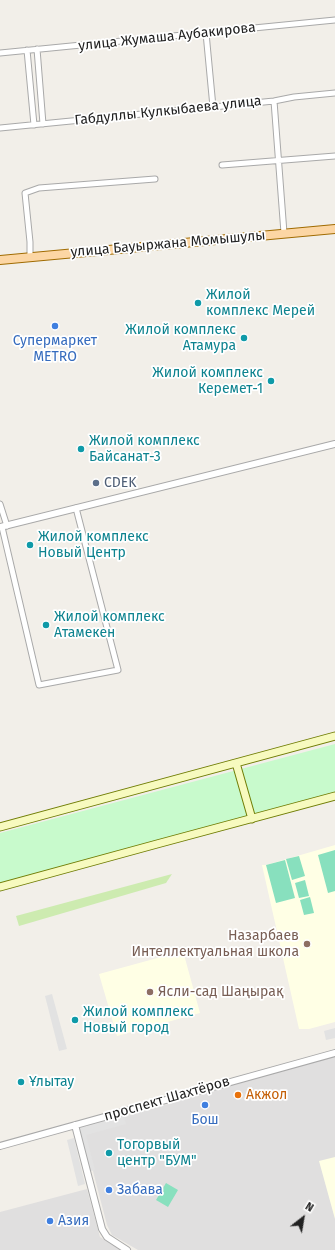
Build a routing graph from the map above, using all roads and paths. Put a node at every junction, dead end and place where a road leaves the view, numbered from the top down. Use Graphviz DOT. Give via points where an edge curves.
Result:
graph roads {
  1 [pos="335,20"];
  2 [pos="206,33"];
  3 [pos="37,49"];
  4 [pos="27,50"];
  5 [pos="0,53"];
  6 [pos="335,93"];
  7 [pos="274,101"];
  8 [pos="213,106"];
  9 [pos="34,124"];
  10 [pos="43,124"];
  11 [pos="0,128"];
  12 [pos="335,156"];
  13 [pos="278,161"];
  14 [pos="222,165"];
  15 [pos="155,179"];
  16 [pos="335,229"];
  17 [pos="284,233"];
  18 [pos="30,258"];
  19 [pos="0,260"];
  20 [pos="335,444"];
  21 [pos="0,504"];
  22 [pos="76,508"];
  23 [pos="3,527"];
  24 [pos="335,736"];
  25 [pos="236,763"];
  26 [pos="335,796"];
  27 [pos="252,819"];
  28 [pos="0,827"];
  29 [pos="0,887"];
  30 [pos="335,1053"];
  31 [pos="74,1125"];
  32 [pos="0,1146"];
  33 [pos="127,1250"];
  1 -- 2 [label="street, улица Жумаша Аубакирова"];
  2 -- 3 [label="street, улица Жумаша Аубакирова"];
  2 -- 8 [label="street"];
  3 -- 4 [label="street, улица Жумаша Аубакирова"];
  3 -- 10 [label="street"];
  4 -- 5 [label="street, улица Жумаша Аубакирова"];
  4 -- 9 [label="street"];
  6 -- 7 [label="street, Габдуллы Кулкыбаева улица"];
  7 -- 8 [label="street, Габдуллы Кулкыбаева улица"];
  7 -- 13 [label="street"];
  8 -- 10 [label="street, Габдуллы Кулкыбаева улица"];
  9 -- 10 [label="street, Габдуллы Кулкыбаева улица"];
  9 -- 11 [label="street, Габдуллы Кулкыбаева улица"];
  12 -- 13 [label="street"];
  13 -- 14 [label="street"];
  13 -- 17 [label="street"];
  15 -- 18 [label="street" via="39,188 25,193"];
  16 -- 17 [label="main road, улица Бауыржана Момышулы"];
  17 -- 18 [label="main road, улица Бауыржана Момышулы"];
  18 -- 19 [label="main road, улица Бауыржана Момышулы"];
  20 -- 22 [label="street"];
  21 -- 23 [label="street"];
  22 -- 23 [label="street"];
  22 -- 23 [label="street" via="118,670 39,685"];
  24 -- 25 [label="main road"];
  25 -- 27 [label="main road"];
  25 -- 28 [label="main road"];
  26 -- 27 [label="main road"];
  27 -- 29 [label="main road"];
  30 -- 31 [label="street, проспект Шахтёров"];
  31 -- 32 [label="street, проспект Шахтёров"];
  31 -- 33 [label="street" via="102,1229 107,1237"];
}
